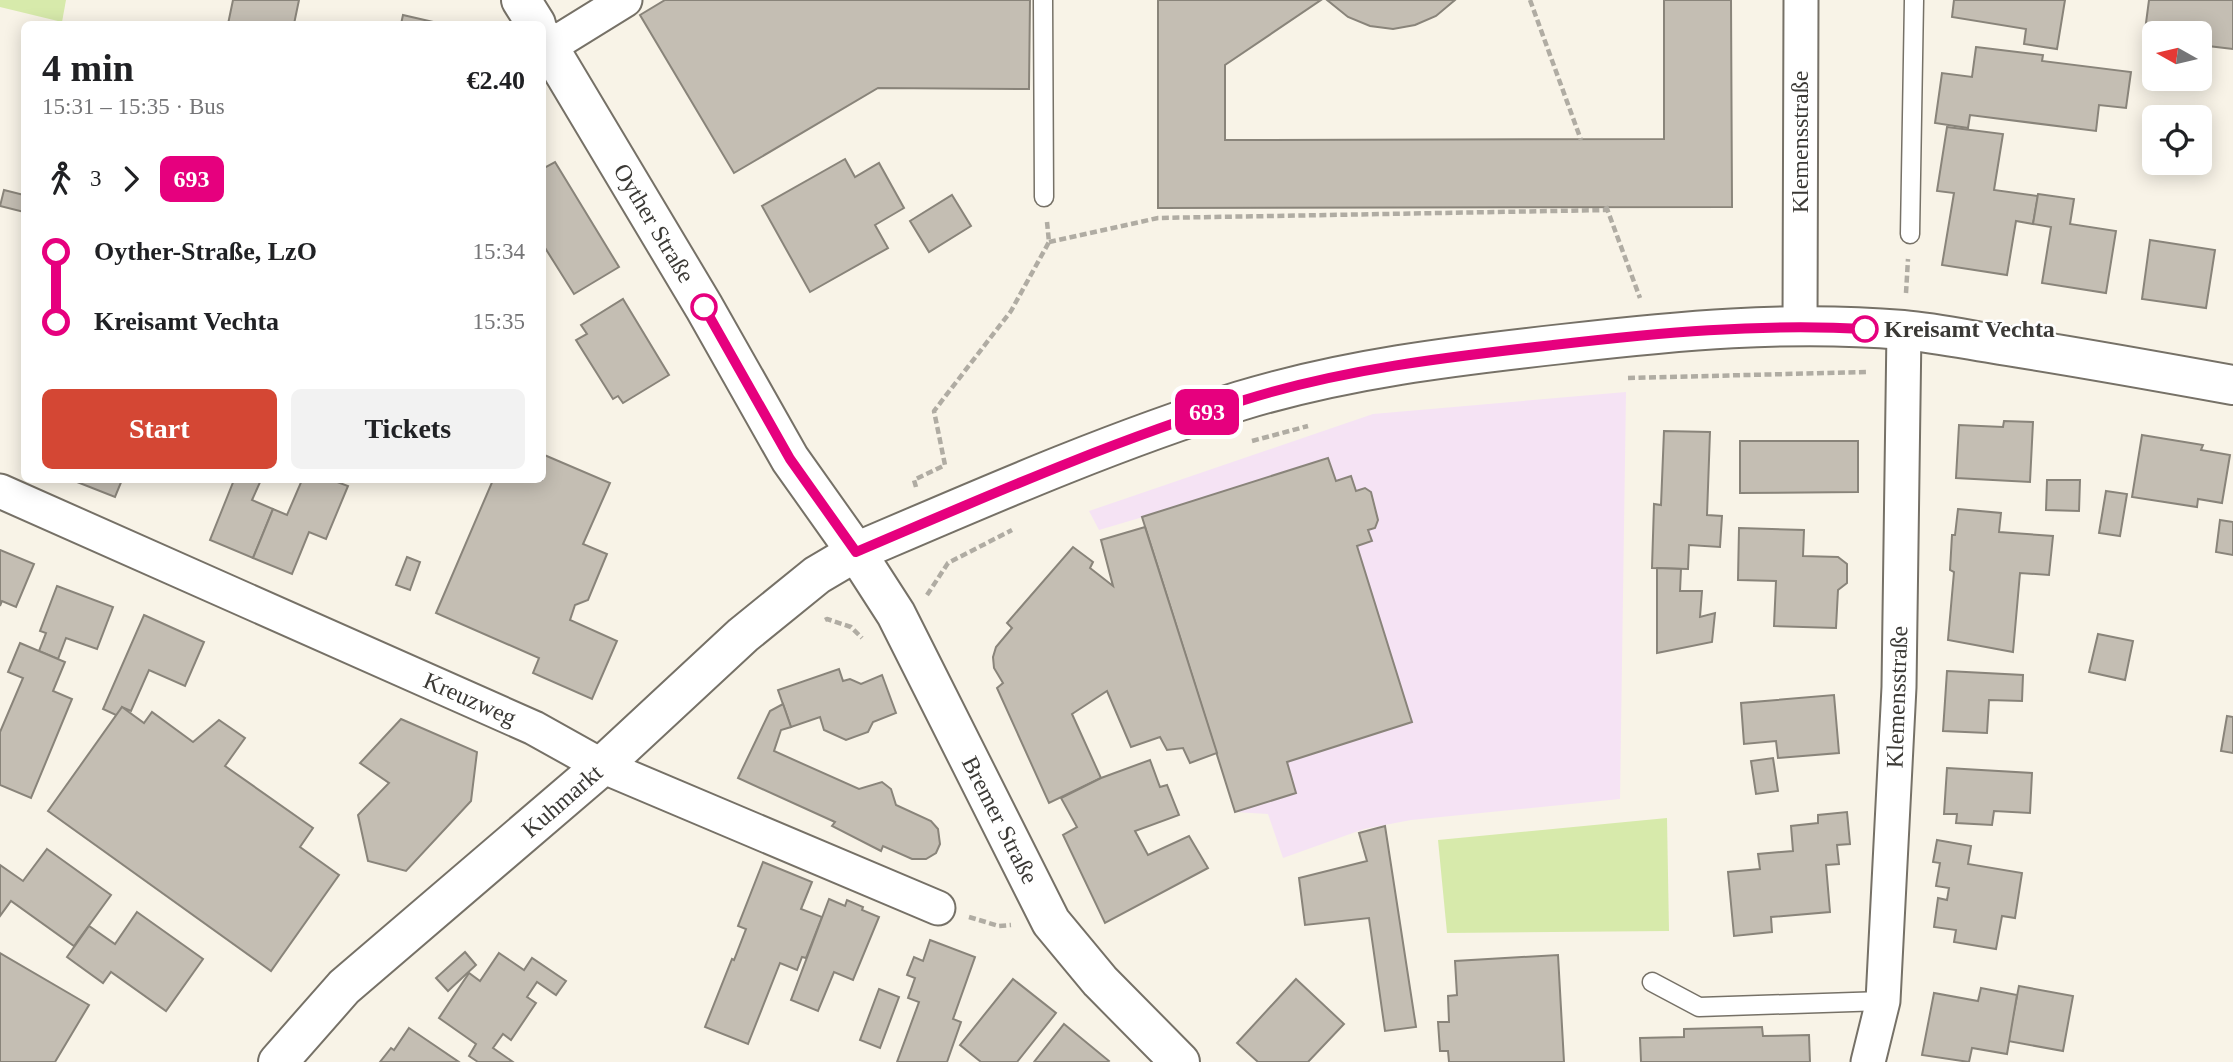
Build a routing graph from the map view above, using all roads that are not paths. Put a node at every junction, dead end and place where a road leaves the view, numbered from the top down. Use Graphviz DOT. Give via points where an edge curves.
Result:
graph roads {
  1 [pos="521,0"];
  2 [pos="625,0"];
  3 [pos="1043,0"];
  4 [pos="1801,0"];
  5 [pos="1914,0"];
  6 [pos="533,21"];
  7 [pos="546,34"];
  8 [pos="546,43"];
  9 [pos="1044,197"];
  10 [pos="1910,234"];
  11 [pos="1800,326"];
  12 [pos="1904,330"];
  13 [pos="2233,385"];
  14 [pos="0,491"];
  15 [pos="856,552"];
  16 [pos="602,766"];
  17 [pos="938,908"];
  18 [pos="1652,982"];
  19 [pos="1883,1001"];
  20 [pos="278,1062"];
  21 [pos="1180,1062"];
  22 [pos="1868,1062"];
  1 -- 6 [label="main road, Oyther Straße"];
  2 -- 7 [label="street"];
  3 -- 9 [label="lane"];
  4 -- 11 [label="street, Klemensstraße"];
  5 -- 10 [label="lane"];
  8 -- 15 [label="main road, Oyther Straße" via="790,459"];
  11 -- 12 [label="main road, Kuhmarkt"];
  11 -- 15 [label="main road, Kuhmarkt" via="1653,334 1367,369 1243,400 1146,433"];
  12 -- 13 [label="main road, Kuhmarkt"];
  12 -- 19 [label="street, Klemensstraße" via="1899,687"];
  14 -- 16 [label="street, Kreuzweg" via="534,727"];
  15 -- 16 [label="main road, Kuhmarkt" via="817,575 743,635"];
  15 -- 21 [label="main road, Bremer Straße" via="901,623 1051,922 1100,981"];
  16 -- 17 [label="street, Kreuzweg"];
  16 -- 20 [label="main road, Kuhmarkt" via="344,987"];
  18 -- 19 [label="lane" via="1699,1007"];
  19 -- 22 [label="street, Klemensstraße"];
}
